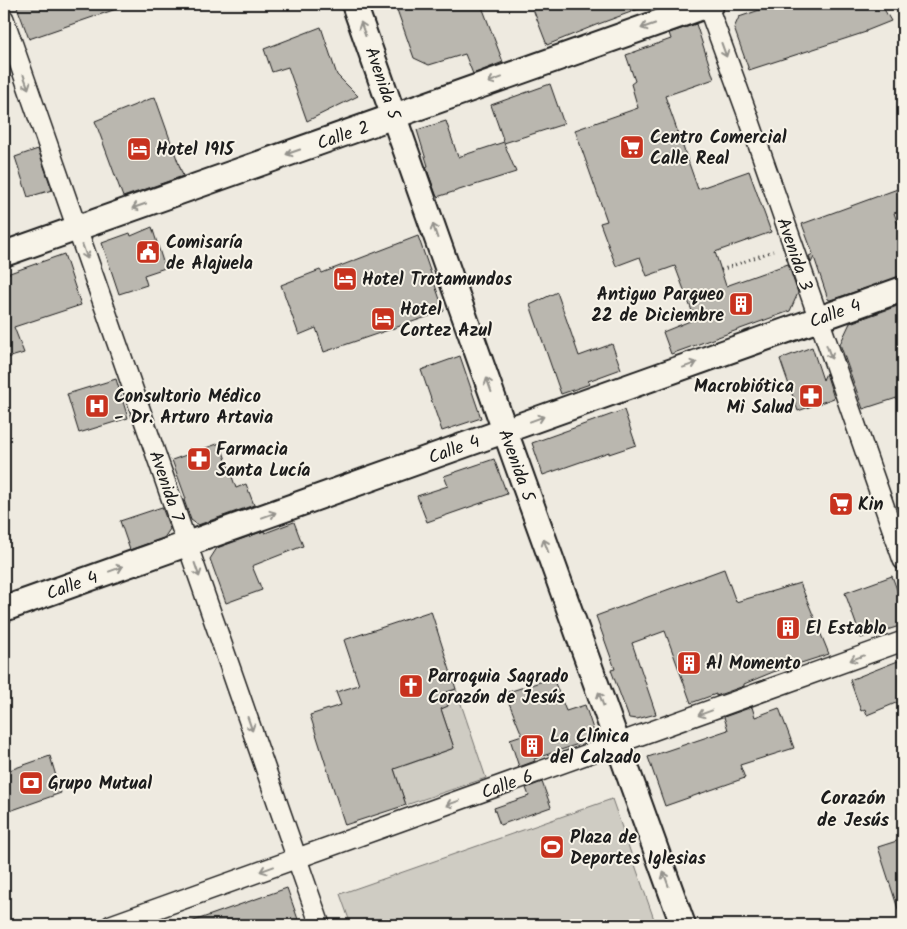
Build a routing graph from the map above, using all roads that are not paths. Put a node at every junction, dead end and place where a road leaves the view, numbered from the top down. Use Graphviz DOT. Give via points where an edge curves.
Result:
graph roads {
  1 [pos="354,4"];
  2 [pos="708,4"];
  3 [pos="4,20"];
  4 [pos="394,117"];
  5 [pos="77,228"];
  6 [pos="4,254"];
  7 [pos="903,289"];
  8 [pos="818,319"];
  9 [pos="505,431"];
  10 [pos="187,544"];
  11 [pos="903,560"];
  12 [pos="4,609"];
  13 [pos="903,641"];
  14 [pos="618,744"];
  15 [pos="297,859"];
  16 [pos="111,925"];
  17 [pos="320,925"];
  18 [pos="683,925"];
  4 -- 1 [label="street, Avenida 5, one-way"];
  2 -- 4 [label="street, Calle 2, one-way"];
  2 -- 8 [label="street, Avenida 3, one-way"];
  3 -- 5 [label="street, Avenida 7, one-way"];
  4 -- 5 [label="street, Calle 2, one-way"];
  9 -- 4 [label="street, Avenida 5, one-way"];
  5 -- 6 [label="street, Calle 2"];
  5 -- 10 [label="street, Avenida 7, one-way"];
  7 -- 8 [label="street, Calle 4"];
  9 -- 8 [label="street, Calle 4, one-way"];
  8 -- 11 [label="street, Avenida 3, one-way"];
  10 -- 9 [label="street, Calle 4, one-way"];
  14 -- 9 [label="street, Avenida 5, one-way"];
  12 -- 10 [label="street, Calle 4, one-way"];
  10 -- 15 [label="street, Avenida 7, one-way"];
  13 -- 14 [label="street, Calle 6, one-way"];
  14 -- 15 [label="street, Calle 6, one-way"];
  18 -- 14 [label="street, Avenida 5, one-way"];
  15 -- 16 [label="street, Calle 6, one-way"];
  15 -- 17 [label="street, Avenida 7"];
}
